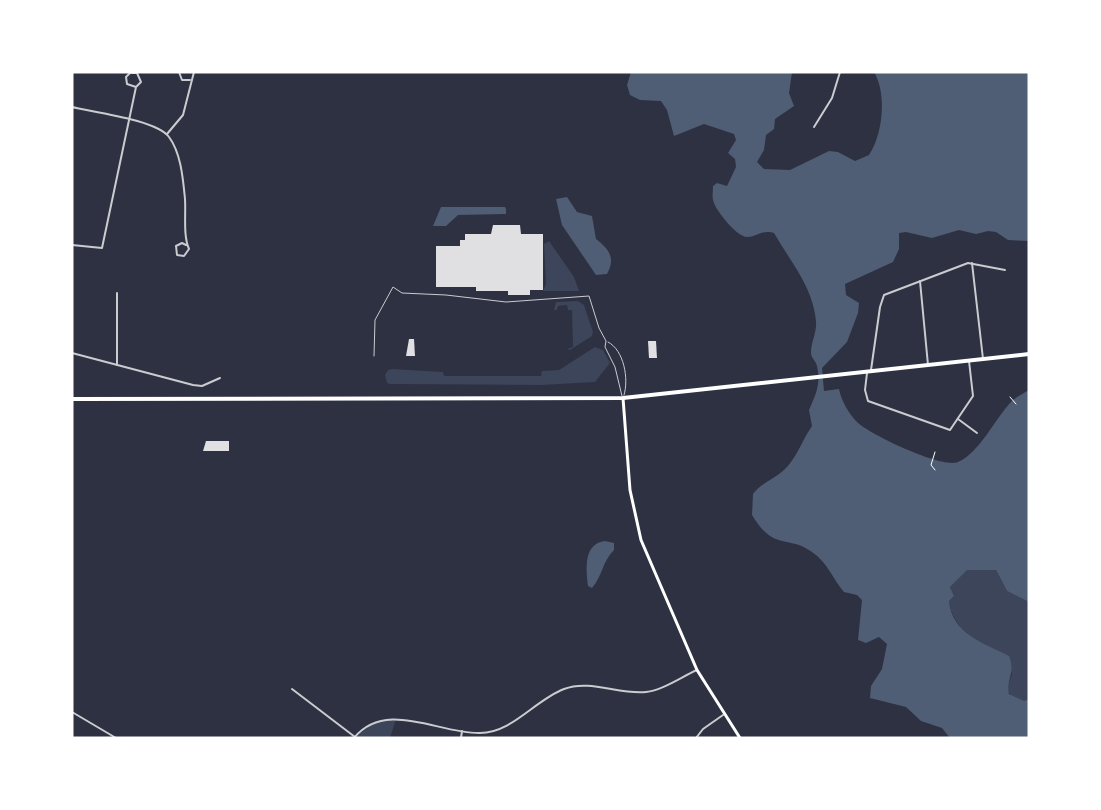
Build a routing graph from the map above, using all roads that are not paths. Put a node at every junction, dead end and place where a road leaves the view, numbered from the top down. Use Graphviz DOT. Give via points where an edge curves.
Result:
graph roads {
  1 [pos="179,72"];
  2 [pos="194,72"];
  3 [pos="840,72"];
  4 [pos="190,80"];
  5 [pos="136,87"];
  6 [pos="72,107"];
  7 [pos="130,121"];
  8 [pos="814,127"];
  9 [pos="167,134"];
  10 [pos="72,245"];
  11 [pos="186,245"];
  12 [pos="972,263"];
  13 [pos="1005,270"];
  14 [pos="920,282"];
  15 [pos="117,293"];
  16 [pos="606,341"];
  17 [pos="72,353"];
  18 [pos="1029,354"];
  19 [pos="374,356"];
  20 [pos="983,359"];
  21 [pos="969,361"];
  22 [pos="117,365"];
  23 [pos="928,365"];
  24 [pos="869,372"];
  25 [pos="220,378"];
  26 [pos="623,398"];
  27 [pos="72,399"];
  28 [pos="958,419"];
  29 [pos="977,433"];
  30 [pos="697,670"];
  31 [pos="292,689"];
  32 [pos="72,712"];
  33 [pos="723,715"];
  34 [pos="462,731"];
  35 [pos="355,737"];
  36 [pos="116,738"];
  37 [pos="461,738"];
  38 [pos="696,738"];
  39 [pos="740,738"];
  1 -- 4 [label="street" via="183,80"];
  2 -- 4 [label="street"];
  3 -- 8 [label="street" via="832,98"];
  4 -- 9 [label="street" via="183,115"];
  5 -- 5 [label="street" via="141,78 130,73 127,84"];
  5 -- 7 [label="street"];
  6 -- 7 [label="street"];
  7 -- 9 [label="street"];
  7 -- 10 [label="street" via="102,248"];
  9 -- 11 [label="street" via="177,151 184,188"];
  11 -- 11 [label="street" via="187,254 177,255 178,244"];
  12 -- 13 [label="street"];
  12 -- 14 [label="street"];
  12 -- 20 [label="street"];
  14 -- 23 [label="street"];
  14 -- 24 [label="street" via="883,297"];
  15 -- 22 [label="street"];
  16 -- 19 [label="lane" via="589,296 506,302 402,293 393,287 375,320"];
  16 -- 26 [label="lane"];
  16 -- 26 [label="lane" via="613,344 626,374"];
  17 -- 22 [label="street"];
  18 -- 20 [label="main road"];
  20 -- 21 [label="main road"];
  21 -- 23 [label="main road"];
  21 -- 28 [label="street" via="973,396"];
  22 -- 25 [label="street" via="194,385 202,386"];
  23 -- 24 [label="main road"];
  24 -- 26 [label="main road"];
  24 -- 28 [label="street" via="866,397 873,404 950,430"];
  26 -- 27 [label="main road"];
  26 -- 30 [label="main road" via="628,481 636,522"];
  28 -- 29 [label="street"];
  30 -- 33 [label="main road"];
  30 -- 34 [label="street" via="650,691 570,687 498,729 482,733"];
  31 -- 35 [label="street"];
  32 -- 36 [label="street"];
  33 -- 38 [label="street"];
  33 -- 39 [label="main road"];
  34 -- 35 [label="street" via="389,719 369,725"];
  34 -- 37 [label="street"];
}
